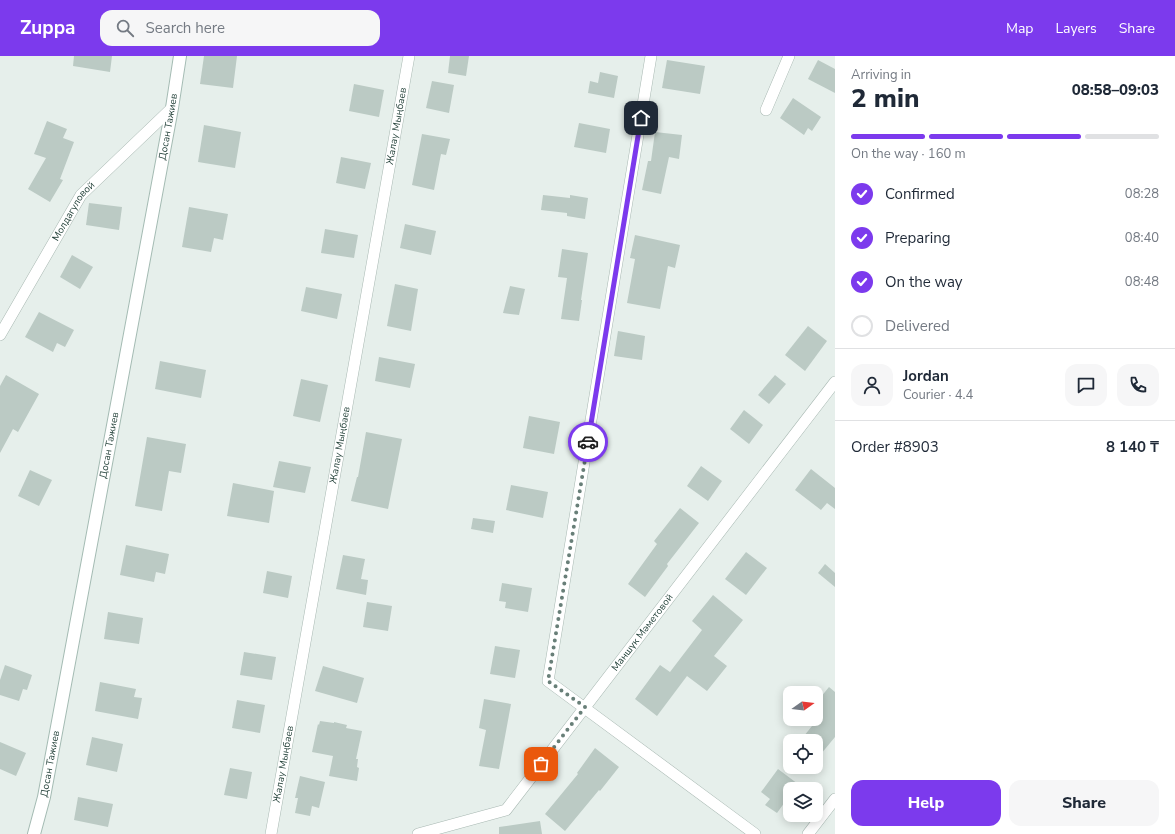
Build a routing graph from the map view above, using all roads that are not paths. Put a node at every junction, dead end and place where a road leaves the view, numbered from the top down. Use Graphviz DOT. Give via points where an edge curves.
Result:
graph roads {
  1 [pos="180,56"];
  2 [pos="408,56"];
  3 [pos="651,56"];
  4 [pos="789,56"];
  5 [pos="172,108"];
  6 [pos="766,110"];
  7 [pos="0,336"];
  8 [pos="835,382"];
  9 [pos="585,707"];
  10 [pos="835,799"];
  11 [pos="34,834"];
  12 [pos="271,834"];
  13 [pos="418,834"];
  14 [pos="755,834"];
  15 [pos="808,834"];
  1 -- 5 [label="street, Досан Тажиев"];
  2 -- 12 [label="street, Жалау Мыңбаев"];
  3 -- 9 [label="street" via="548,681"];
  4 -- 6 [label="street"];
  5 -- 7 [label="street, Молдагуловой" via="81,194"];
  5 -- 11 [label="street, Досан Тажиев" via="44,797"];
  8 -- 9 [label="street, Маншүк Мәметовой"];
  9 -- 13 [label="street, Маншүк Мәметовой" via="506,810"];
  9 -- 14 [label="street"];
  10 -- 15 [label="street"];
}
